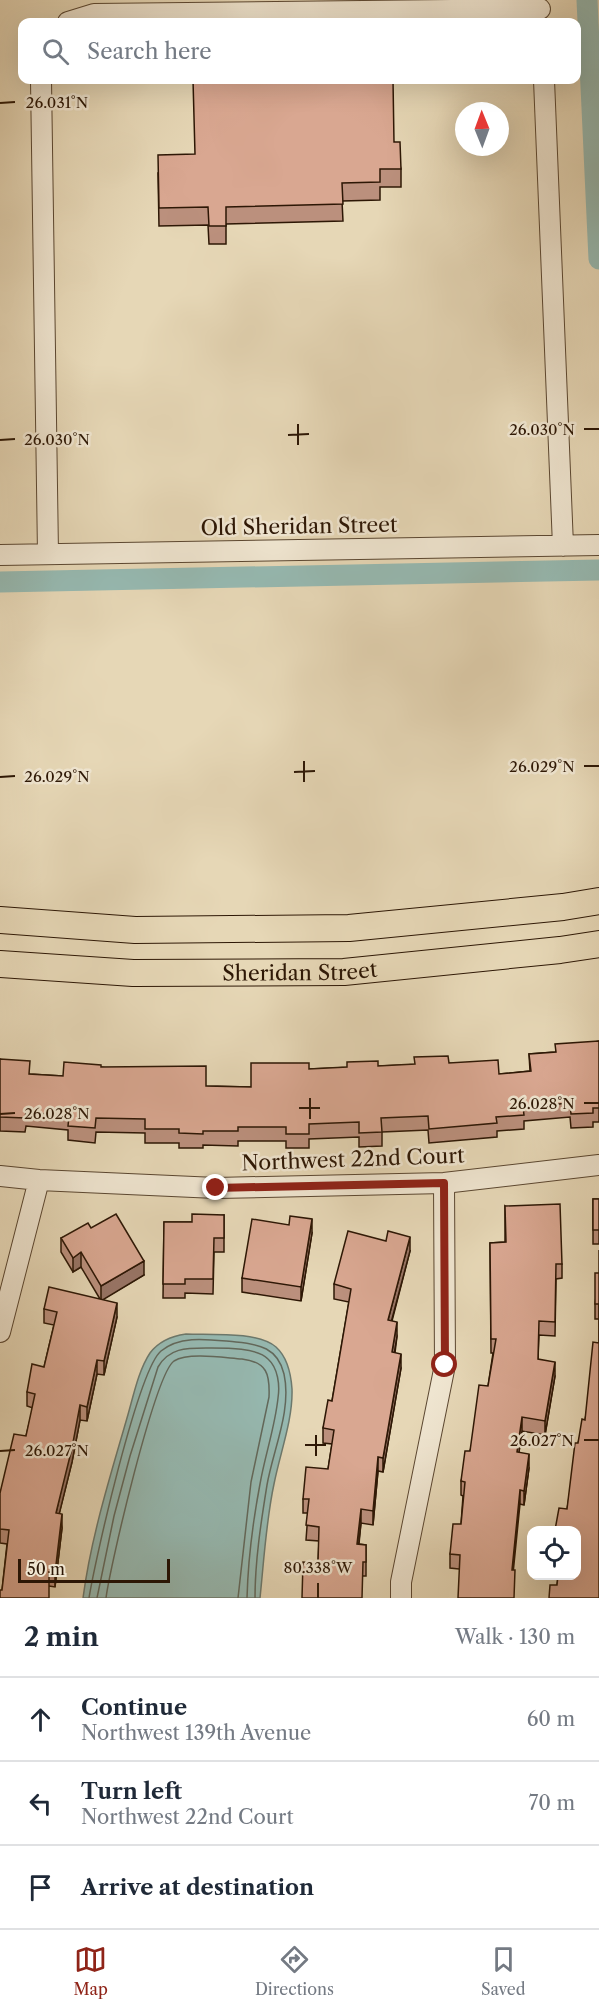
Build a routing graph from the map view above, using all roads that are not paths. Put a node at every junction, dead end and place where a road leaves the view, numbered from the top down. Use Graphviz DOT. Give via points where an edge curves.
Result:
graph roads {
  1 [pos="540,10"];
  2 [pos="81,18"];
  3 [pos="41,84"];
  4 [pos="544,84"];
  5 [pos="563,546"];
  6 [pos="599,546"];
  7 [pos="48,554"];
  8 [pos="0,555"];
  9 [pos="599,901"];
  10 [pos="0,920"];
  11 [pos="599,944"];
  12 [pos="0,964"];
  13 [pos="599,1165"];
  14 [pos="0,1176"];
  15 [pos="39,1180"];
  16 [pos="444,1183"];
  17 [pos="0,1332"];
  18 [pos="401,1598"];
  1 -- 2 [label="street" via="94,14"];
  3 -- 7 [label="street"];
  4 -- 5 [label="street"];
  5 -- 6 [label="street, Old Sheridan Street"];
  5 -- 7 [label="street, Old Sheridan Street"];
  7 -- 8 [label="street, Old Sheridan Street"];
  9 -- 10 [label="main road, Sheridan Street" via="349,928 135,930"];
  11 -- 12 [label="main road, Sheridan Street" via="344,972 132,973"];
  13 -- 16 [label="street, Northwest 22nd Court"];
  14 -- 15 [label="street, Northwest 22nd Court"];
  15 -- 16 [label="street, Northwest 22nd Court" via="216,1188"];
  15 -- 17 [label="street"];
  16 -- 18 [label="street" via="445,1365"];
}
